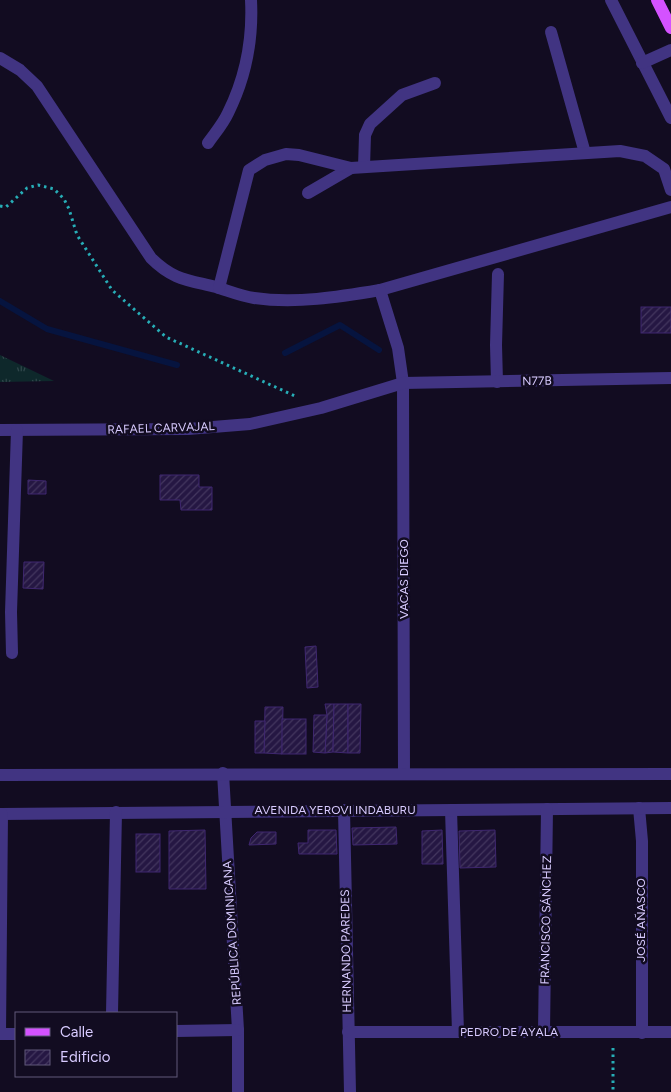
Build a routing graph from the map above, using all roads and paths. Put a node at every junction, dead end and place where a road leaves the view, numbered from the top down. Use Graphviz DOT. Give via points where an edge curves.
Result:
graph roads {
  1 [pos="251,0"];
  2 [pos="611,0"];
  3 [pos="657,0"];
  4 [pos="671,28"];
  5 [pos="551,32"];
  6 [pos="671,50"];
  7 [pos="0,58"];
  8 [pos="642,63"];
  9 [pos="435,83"];
  10 [pos="671,118"];
  11 [pos="208,143"];
  12 [pos="585,153"];
  13 [pos="358,168"];
  14 [pos="671,190"];
  15 [pos="308,193"];
  16 [pos="0,206"];
  17 [pos="671,207"];
  18 [pos="498,274"];
  19 [pos="219,288"];
  20 [pos="380,290"];
  21 [pos="671,378"];
  22 [pos="497,382"];
  23 [pos="403,383"];
  24 [pos="321,408"];
  25 [pos="0,430"];
  26 [pos="17,430"];
  27 [pos="6,612"];
  28 [pos="12,652"];
  29 [pos="224,774"];
  30 [pos="404,774"];
  31 [pos="671,774"];
  32 [pos="0,775"];
  33 [pos="639,808"];
  34 [pos="671,808"];
  35 [pos="547,809"];
  36 [pos="344,810"];
  37 [pos="451,810"];
  38 [pos="116,812"];
  39 [pos="225,812"];
  40 [pos="1,814"];
  41 [pos="112,1012"];
  42 [pos="238,1030"];
  43 [pos="178,1031"];
  44 [pos="348,1032"];
  45 [pos="458,1032"];
  46 [pos="544,1032"];
  47 [pos="671,1032"];
  48 [pos="613,1033"];
  49 [pos="642,1033"];
  50 [pos="0,1034"];
  51 [pos="15,1034"];
  52 [pos="238,1092"];
  53 [pos="350,1092"];
  54 [pos="613,1092"];
  1 -- 11 [label="street" via="245,72 228,114"];
  2 -- 8 [label="street"];
  3 -- 4 [label="main road"];
  5 -- 12 [label="street"];
  6 -- 8 [label="street"];
  7 -- 19 [label="street" via="37,86 151,258 177,278"];
  8 -- 10 [label="street"];
  9 -- 13 [label="street" via="402,95 370,124"];
  12 -- 13 [label="street"];
  12 -- 14 [label="street" via="620,151 645,156 664,169"];
  13 -- 15 [label="street"];
  13 -- 19 [label="street" via="286,154 265,160 249,170"];
  16 -- 24 [label="path" via="6,207 27,188 38,185 54,189 64,199 77,235 112,290 166,337"];
  17 -- 20 [label="street"];
  18 -- 22 [label="street"];
  19 -- 20 [label="street" via="253,298 290,300 335,298"];
  20 -- 23 [label="street, VACAS DIEGO" via="398,348"];
  21 -- 22 [label="street, N77B"];
  22 -- 23 [label="street, N77B"];
  23 -- 24 [label="street, RAFAEL CARVAJAL"];
  23 -- 30 [label="street, VACAS DIEGO"];
  24 -- 26 [label="street, RAFAEL CARVAJAL" via="250,424 188,429"];
  25 -- 26 [label="street, RAFAEL CARVAJAL"];
  26 -- 27 [label="street"];
  27 -- 28 [label="street"];
  29 -- 30 [label="street"];
  29 -- 32 [label="street"];
  29 -- 39 [label="street, REPÚBLICA DOMINICANA"];
  30 -- 31 [label="street"];
  33 -- 34 [label="street, AVENIDA YEROVI INDABURU"];
  33 -- 35 [label="street, AVENIDA YEROVI INDABURU"];
  33 -- 49 [label="street, JOSÉ AÑASCO" via="642,841"];
  35 -- 37 [label="street, AVENIDA YEROVI INDABURU"];
  35 -- 46 [label="street, FRANCISCO SÁNCHEZ"];
  36 -- 37 [label="street, AVENIDA YEROVI INDABURU"];
  36 -- 39 [label="street, AVENIDA YEROVI INDABURU"];
  36 -- 44 [label="street, HERNANDO PAREDES"];
  37 -- 45 [label="street"];
  38 -- 39 [label="street, AVENIDA YEROVI INDABURU"];
  38 -- 40 [label="street, AVENIDA YEROVI INDABURU"];
  38 -- 41 [label="street"];
  39 -- 42 [label="street, REPÚBLICA DOMINICANA"];
  40 -- 50 [label="street"];
  42 -- 43 [label="street"];
  42 -- 52 [label="street, REPÚBLICA DOMINICANA"];
  44 -- 45 [label="street, PEDRO DE AYALA"];
  44 -- 53 [label="street, HERNANDO PAREDES"];
  45 -- 46 [label="street, PEDRO DE AYALA"];
  46 -- 48 [label="street, PEDRO DE AYALA"];
  47 -- 49 [label="street, PEDRO DE AYALA"];
  48 -- 49 [label="street, PEDRO DE AYALA"];
  48 -- 54 [label="path"];
  50 -- 51 [label="street"];
}
